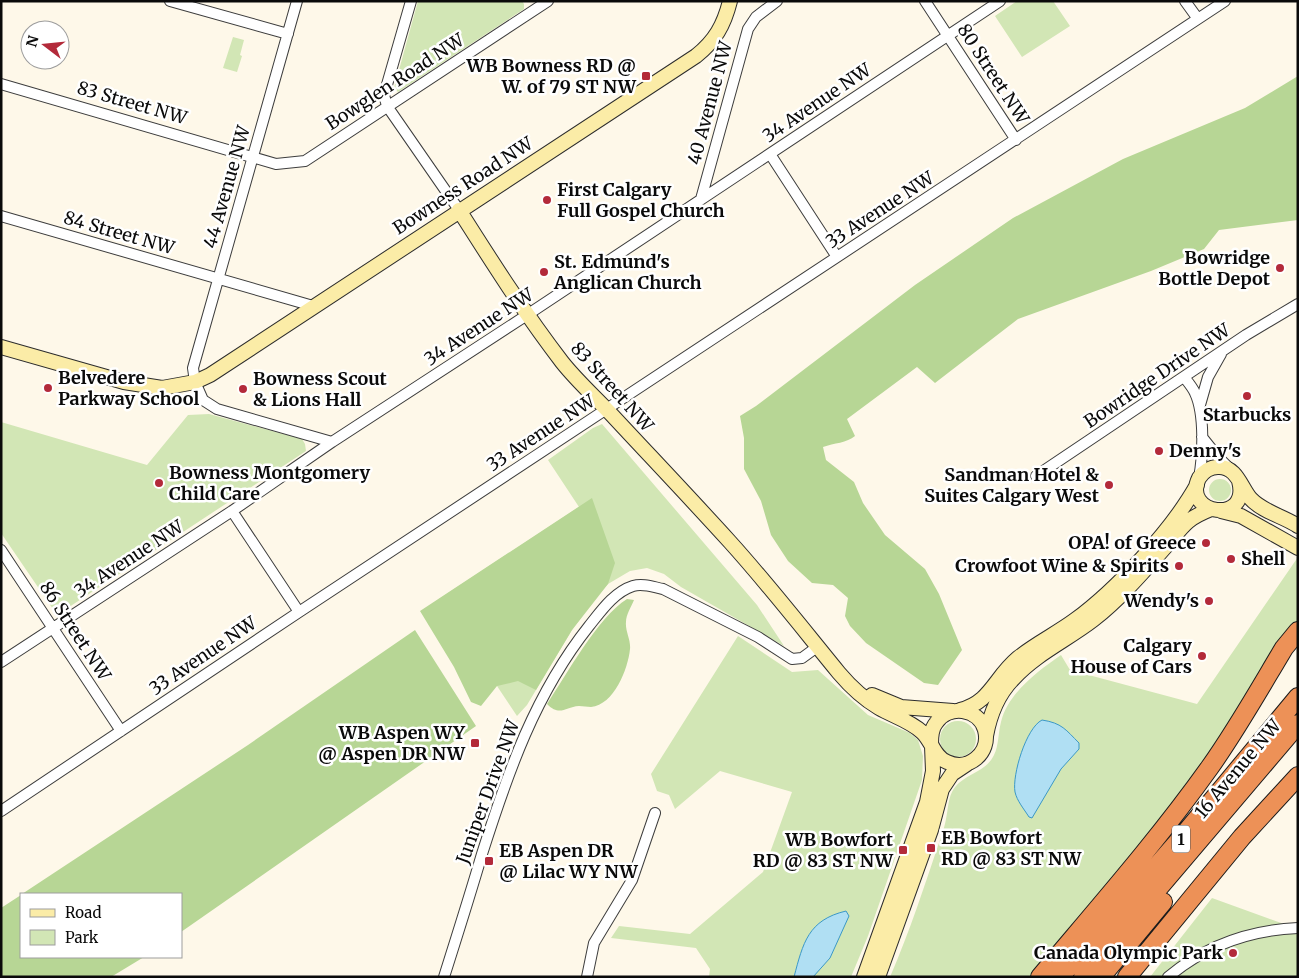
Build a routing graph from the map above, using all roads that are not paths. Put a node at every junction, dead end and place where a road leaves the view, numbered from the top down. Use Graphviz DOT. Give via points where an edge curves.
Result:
graph roads {
  1 [pos="170,1"];
  2 [pos="297,1"];
  3 [pos="411,1"];
  4 [pos="548,1"];
  5 [pos="730,1"];
  6 [pos="777,1"];
  7 [pos="925,1"];
  8 [pos="1000,1"];
  9 [pos="1185,1"];
  10 [pos="1225,1"];
  11 [pos="1198,19"];
  12 [pos="288,34"];
  13 [pos="949,36"];
  14 [pos="1,84"];
  15 [pos="387,106"];
  16 [pos="1016,140"];
  17 [pos="770,154"];
  18 [pos="253,157"];
  19 [pos="701,199"];
  20 [pos="459,210"];
  21 [pos="1,216"];
  22 [pos="837,258"];
  23 [pos="218,278"];
  24 [pos="1298,304"];
  25 [pos="313,306"];
  26 [pos="527,315"];
  27 [pos="1,347"];
  28 [pos="1222,351"];
  29 [pos="1184,377"];
  30 [pos="195,382"];
  31 [pos="1199,408"];
  32 [pos="606,409"];
  33 [pos="1202,437"];
  34 [pos="332,442"];
  35 [pos="1235,475"];
  36 [pos="1036,476"];
  37 [pos="1198,482"];
  38 [pos="1216,510"];
  39 [pos="232,511"];
  40 [pos="1298,526"];
  41 [pos="1298,548"];
  42 [pos="1,550"];
  43 [pos="299,612"];
  44 [pos="52,628"];
  45 [pos="1298,631"];
  46 [pos="817,647"];
  47 [pos="1,662"];
  48 [pos="838,671"];
  49 [pos="1298,697"];
  50 [pos="957,710"];
  51 [pos="1298,724"];
  52 [pos="121,731"];
  53 [pos="986,739"];
  54 [pos="931,745"];
  55 [pos="968,763"];
  56 [pos="1298,776"];
  57 [pos="1245,788"];
  58 [pos="1,811"];
  59 [pos="655,813"];
  60 [pos="1242,836"];
  61 [pos="1298,928"];
  62 [pos="444,977"];
  63 [pos="587,977"];
  64 [pos="864,977"];
  65 [pos="878,977"];
  66 [pos="1040,977"];
  67 [pos="1060,977"];
  68 [pos="1083,977"];
  69 [pos="1101,977"];
  70 [pos="1127,977"];
  71 [pos="1139,977"];
  72 [pos="1168,977"];
  1 -- 12 [label="street"];
  2 -- 12 [label="street, 44 Avenue NW"];
  3 -- 15 [label="street" via="384,95"];
  4 -- 15 [label="street, Bowglen Road NW"];
  5 -- 20 [label="street, Bowness Road NW" via="721,28 702,52"];
  6 -- 19 [label="street, 40 Avenue NW" via="756,17 744,38"];
  7 -- 13 [label="street, 80 Street NW"];
  8 -- 13 [label="street, 34 Avenue NW"];
  9 -- 11 [label="street"];
  10 -- 11 [label="street, 33 Avenue NW"];
  11 -- 16 [label="street, 33 Avenue NW"];
  12 -- 18 [label="street, 44 Avenue NW"];
  13 -- 16 [label="street, 80 Street NW"];
  13 -- 17 [label="street, 34 Avenue NW"];
  14 -- 18 [label="street, 83 Street NW"];
  15 -- 18 [label="street, Bowglen Road NW" via="305,161 276,164"];
  15 -- 20 [label="street, 83 Street NW"];
  16 -- 22 [label="street, 33 Avenue NW"];
  17 -- 19 [label="street, 34 Avenue NW"];
  17 -- 22 [label="street"];
  18 -- 23 [label="street, 44 Avenue NW"];
  19 -- 26 [label="street, 34 Avenue NW"];
  20 -- 25 [label="street, Bowness Road NW"];
  20 -- 26 [label="street, 83 Street NW"];
  21 -- 23 [label="street, 84 Street NW"];
  22 -- 32 [label="street, 33 Avenue NW"];
  23 -- 25 [label="street, 84 Street NW"];
  23 -- 30 [label="street, 44 Avenue NW" via="193,368"];
  24 -- 28 [label="street, Bowridge Drive NW"];
  25 -- 30 [label="street, Bowness Road NW"];
  26 -- 32 [label="street, 83 Street NW" via="564,364"];
  26 -- 34 [label="street, 34 Avenue NW"];
  27 -- 30 [label="street, Bowness Road NW" via="124,382 162,388"];
  28 -- 29 [label="street, Bowridge Drive NW"];
  28 -- 31 [label="street" via="1208,377"];
  29 -- 31 [label="street" via="1195,393"];
  29 -- 36 [label="street, Bowridge Drive NW"];
  30 -- 34 [label="street" via="203,400 217,409"];
  31 -- 33 [label="street"];
  32 -- 43 [label="street, 33 Avenue NW"];
  32 -- 46 [label="street, 83 Street NW" via="731,543"];
  33 -- 35 [label="street"];
  33 -- 37 [label="street"];
  34 -- 39 [label="street, 34 Avenue NW"];
  35 -- 37 [label="street" via="1219,466 1213,467 1202,474"];
  35 -- 38 [label="street" via="1240,491 1237,500 1230,508"];
  35 -- 40 [label="street" via="1256,504"];
  37 -- 38 [label="street" via="1200,500"];
  37 -- 50 [label="street" via="1159,538 1109,592 1017,659 982,700 970,708"];
  38 -- 41 [label="street" via="1241,516"];
  38 -- 53 [label="street" via="1186,522 1103,612 1013,679 994,708"];
  39 -- 43 [label="street"];
  39 -- 44 [label="street, 34 Avenue NW"];
  42 -- 44 [label="street, 86 Street NW"];
  43 -- 52 [label="street, 33 Avenue NW"];
  44 -- 47 [label="street, 34 Avenue NW"];
  44 -- 52 [label="street, 86 Street NW"];
  45 -- 66 [label="highway" via="1179,808"];
  46 -- 48 [label="street, 83 Street NW"];
  46 -- 62 [label="street, Juniper Drive NW" via="802,658 792,659 758,637 663,589 635,585 614,597 580,637 528,725 503,788"];
  48 -- 50 [label="street, 83 Street NW" via="874,696 901,707"];
  48 -- 54 [label="street, 83 Street NW" via="866,699 920,730"];
  49 -- 67 [label="highway, 16 Avenue NW / 1"];
  50 -- 53 [label="street" via="977,717 984,727"];
  50 -- 54 [label="street" via="944,715 936,723"];
  51 -- 57 [label="highway, 16 Avenue NW / 1"];
  52 -- 58 [label="street, 33 Avenue NW"];
  53 -- 55 [label="street" via="980,754"];
  54 -- 55 [label="street" via="948,763"];
  54 -- 64 [label="street" via="933,770 927,802"];
  55 -- 65 [label="street" via="952,774 942,789 931,830"];
  56 -- 60 [label="highway"];
  57 -- 68 [label="highway, 16 Avenue NW / 1"];
  57 -- 69 [label="highway" via="1165,899"];
  59 -- 63 [label="street" via="632,880 594,943"];
  60 -- 70 [label="highway"];
  60 -- 71 [label="highway"];
  61 -- 72 [label="street" via="1257,933 1230,941 1192,960"];
}
